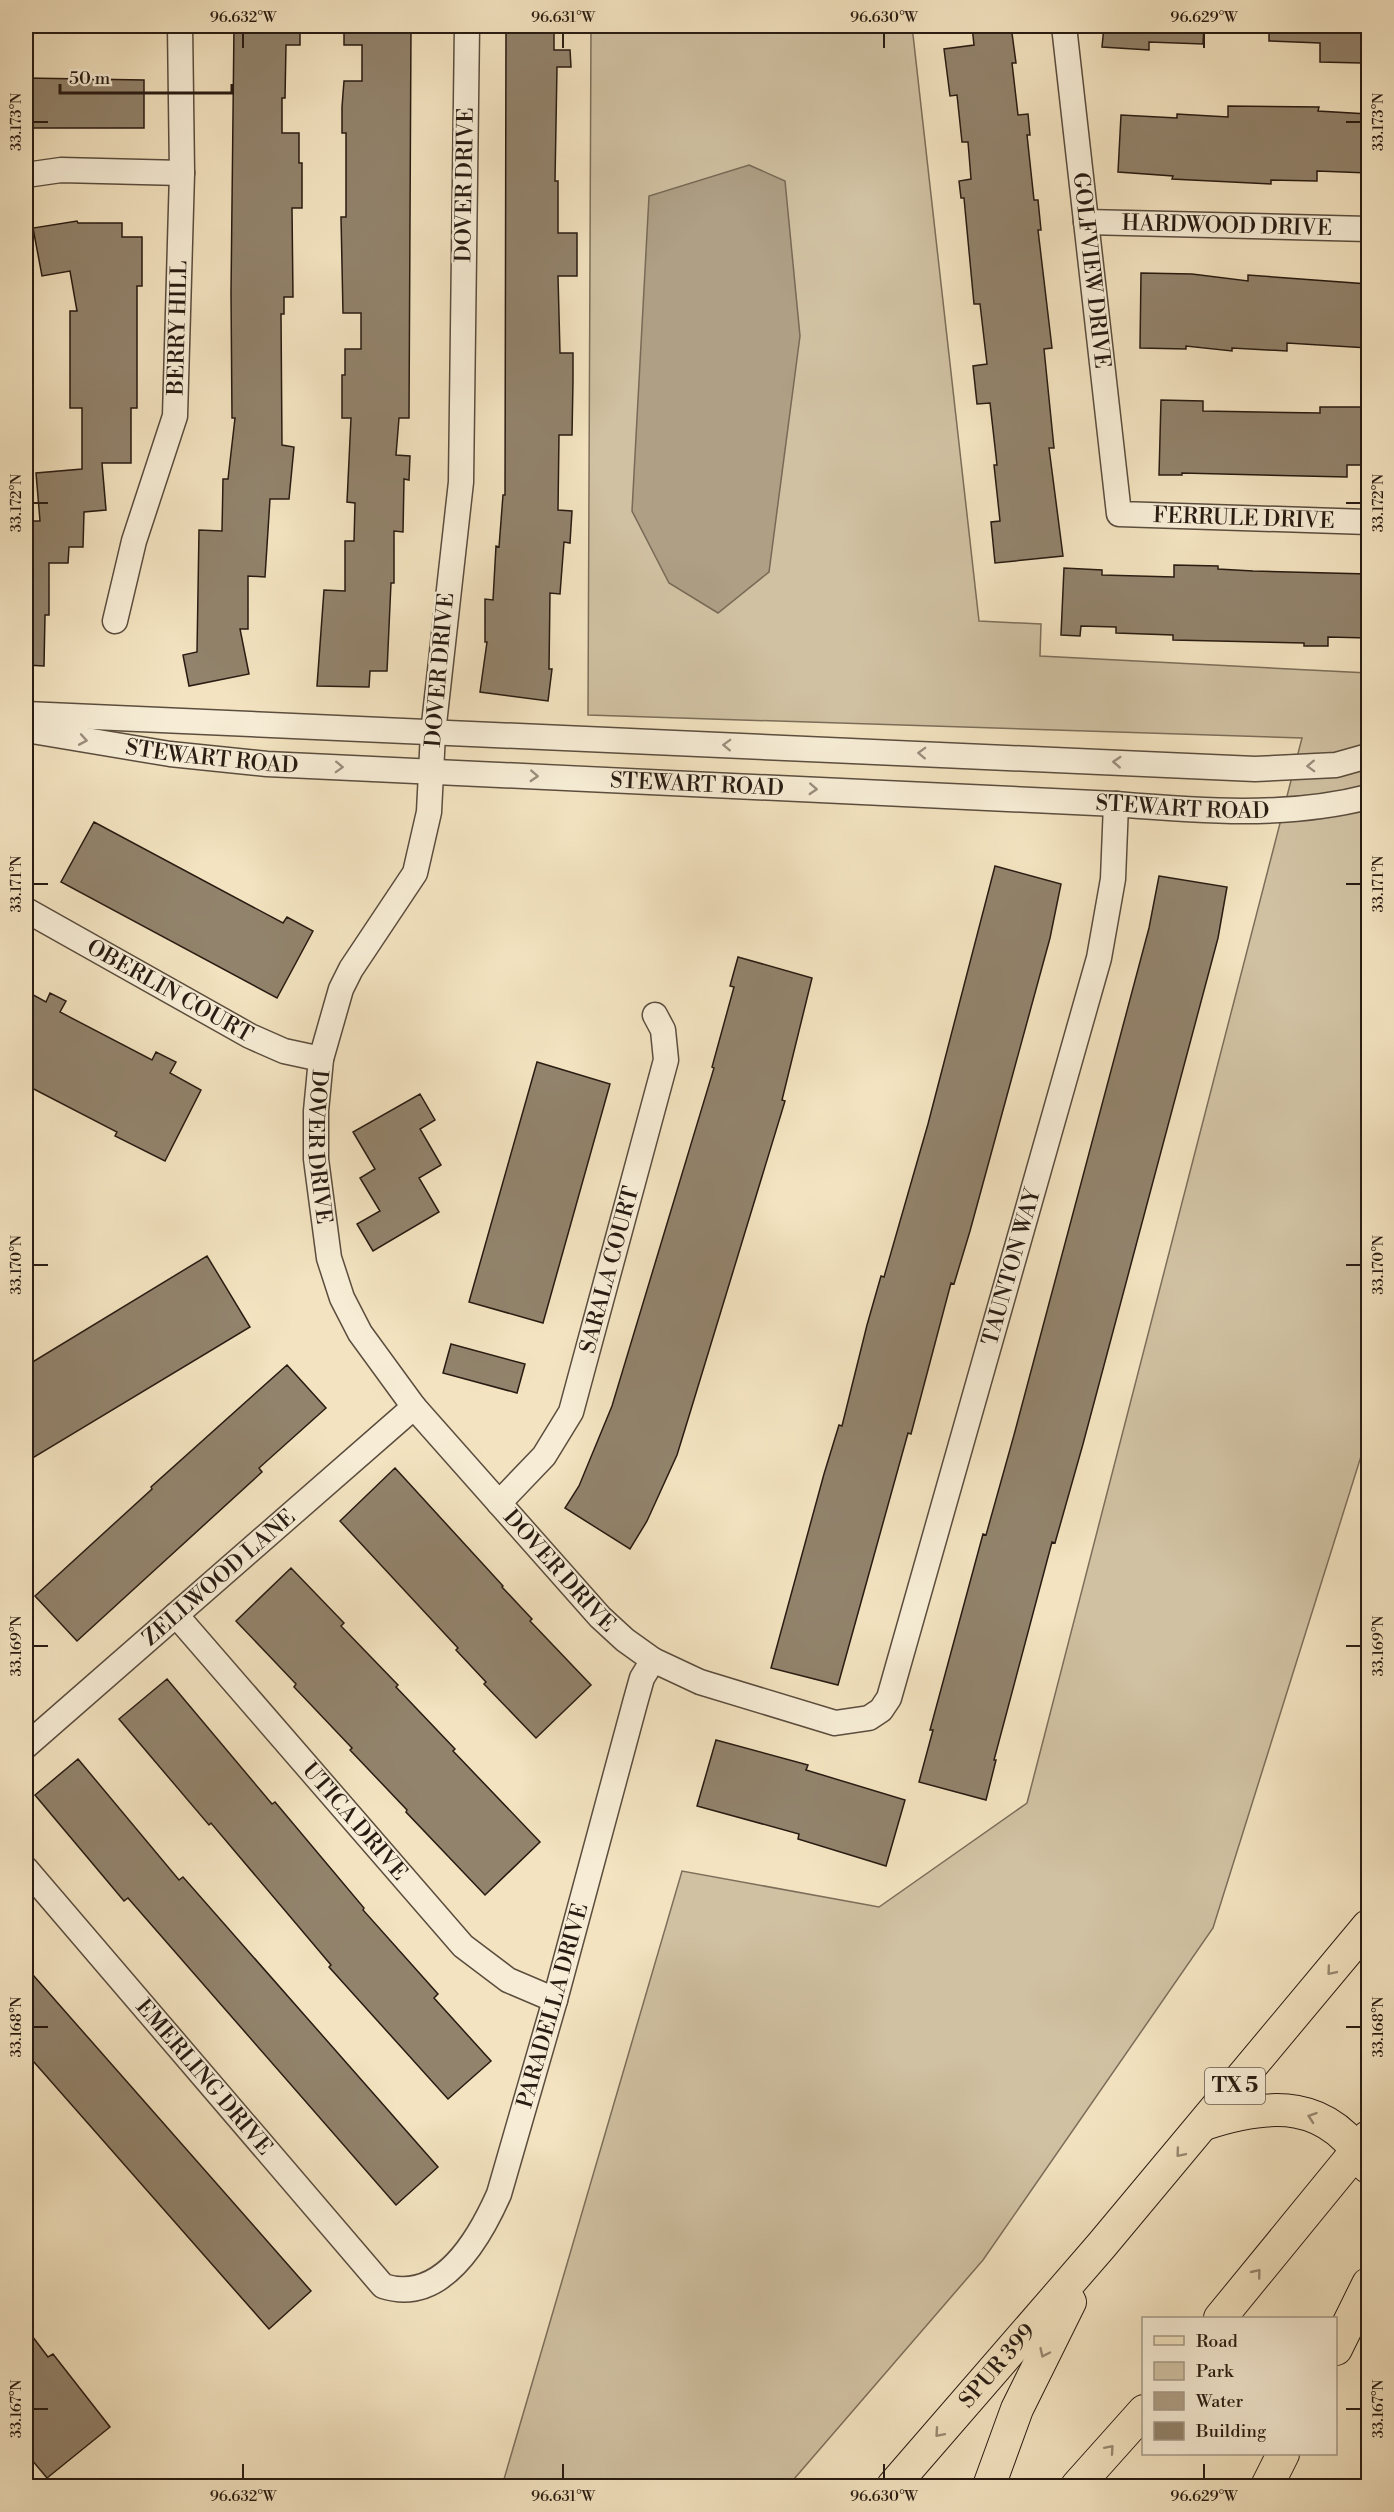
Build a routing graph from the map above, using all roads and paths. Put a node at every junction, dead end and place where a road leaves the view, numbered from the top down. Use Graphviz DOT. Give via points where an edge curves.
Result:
graph roads {
  1 [pos="180,26"];
  2 [pos="467,26"];
  3 [pos="1064,26"];
  4 [pos="182,172"];
  5 [pos="26,175"];
  6 [pos="1086,222"];
  7 [pos="1368,229"];
  8 [pos="1119,514"];
  9 [pos="1368,522"];
  10 [pos="115,621"];
  11 [pos="26,714"];
  12 [pos="26,730"];
  13 [pos="433,733"];
  14 [pos="1368,756"];
  15 [pos="432,771"];
  16 [pos="1368,797"];
  17 [pos="1116,804"];
  18 [pos="26,910"];
  19 [pos="655,1015"];
  20 [pos="321,1059"];
  21 [pos="414,1407"];
  22 [pos="499,1503"];
  23 [pos="176,1615"];
  24 [pos="653,1660"];
  25 [pos="869,1718"];
  26 [pos="26,1746"];
  27 [pos="26,1869"];
  28 [pos="1368,1926"];
  29 [pos="555,2000"];
  30 [pos="1204,2124"];
  31 [pos="1365,2152"];
  32 [pos="1101,2246"];
  33 [pos="1368,2284"];
  34 [pos="383,2286"];
  35 [pos="1222,2317"];
  36 [pos="1337,2345"];
  37 [pos="1142,2412"];
  38 [pos="1283,2455"];
  39 [pos="893,2487"];
  40 [pos="989,2487"];
  41 [pos="1077,2487"];
  42 [pos="1267,2487"];
  1 -- 4 [label="street, BERRY HILL"];
  2 -- 13 [label="street, DOVER DRIVE" via="461,482"];
  3 -- 6 [label="street, GOLFVIEW DRIVE"];
  4 -- 5 [label="street" via="61,170"];
  4 -- 10 [label="street, BERRY HILL" via="175,416 134,542"];
  6 -- 7 [label="street, HARDWOOD DRIVE"];
  6 -- 8 [label="street, GOLFVIEW DRIVE"];
  8 -- 9 [label="street, FERRULE DRIVE"];
  11 -- 13 [label="street, STEWART ROAD"];
  12 -- 15 [label="street, STEWART ROAD, one-way" via="170,754 267,764"];
  14 -- 13 [label="street, STEWART ROAD, one-way" via="1336,765 1255,769"];
  13 -- 15 [label="street, DOVER DRIVE"];
  15 -- 17 [label="street, STEWART ROAD, one-way"];
  15 -- 20 [label="street, DOVER DRIVE" via="426,832 415,873 351,969 341,989"];
  16 -- 17 [label="street, STEWART ROAD" via="1282,810 1186,810"];
  17 -- 25 [label="street, TAUNTON WAY" via="1113,879 1099,958 889,1698"];
  18 -- 20 [label="street, OBERLIN COURT" via="250,1036 284,1051"];
  19 -- 22 [label="street, SARALA COURT" via="663,1030 666,1060 571,1412 544,1456"];
  20 -- 21 [label="street, DOVER DRIVE" via="316,1159 329,1258 342,1298 360,1334"];
  21 -- 22 [label="street, DOVER DRIVE"];
  21 -- 23 [label="street, ZELLWOOD LANE"];
  22 -- 24 [label="street, DOVER DRIVE" via="600,1617"];
  23 -- 26 [label="street, ZELLWOOD LANE"];
  23 -- 29 [label="street, UTICA DRIVE" via="463,1946 508,1980"];
  24 -- 25 [label="street, DOVER DRIVE" via="700,1682 835,1723"];
  24 -- 29 [label="street, PARADELLA DRIVE" via="634,1703"];
  27 -- 34 [label="street, EMERLING DRIVE"];
  28 -- 30 [label="main road, TX 5, one-way"];
  29 -- 34 [label="street, PARADELLA DRIVE" via="504,2177 486,2221 455,2264 427,2287 406,2290"];
  31 -- 30 [label="main road, one-way" via="1335,2127 1292,2111 1240,2112"];
  30 -- 32 [label="main road, TX 5, one-way"];
  35 -- 31 [label="main road, one-way"];
  32 -- 39 [label="main road, SPUR 399, one-way"];
  32 -- 40 [label="main road, TX 5, one-way" via="1033,2374"];
  33 -- 36 [label="main road"];
  41 -- 37 [label="main road, one-way"];
  38 -- 42 [label="main road"];
}
